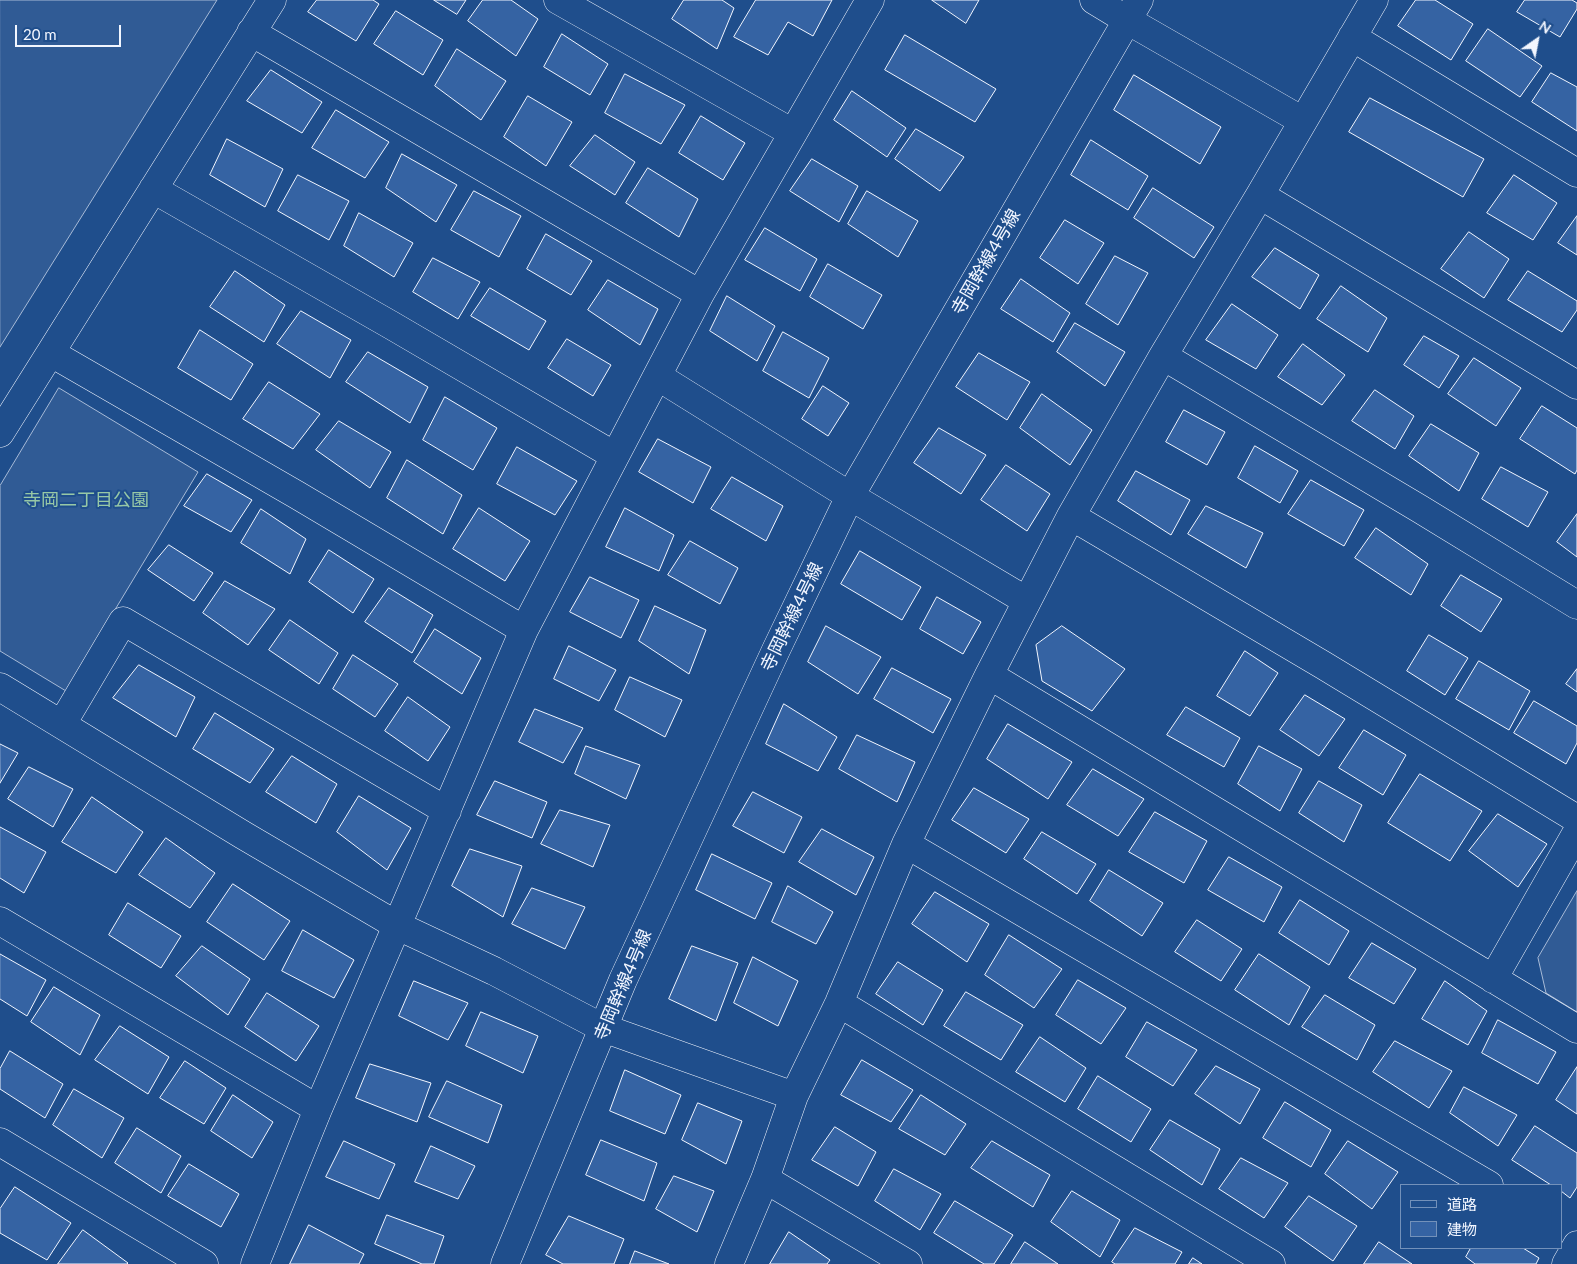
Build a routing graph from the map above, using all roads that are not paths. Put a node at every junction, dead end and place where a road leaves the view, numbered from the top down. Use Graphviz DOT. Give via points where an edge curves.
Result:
graph roads {
  1 [pos="272,0"];
  2 [pos="558,0"];
  3 [pos="870,0"];
  4 [pos="1094,0"];
  5 [pos="1374,0"];
  6 [pos="1133,10"];
  7 [pos="251,32"];
  8 [pos="1352,37"];
  9 [pos="1303,121"];
  10 [pos="793,133"];
  11 [pos="1577,173"];
  12 [pos="153,189"];
  13 [pos="1260,195"];
  14 [pos="700,294"];
  15 [pos="51,353"];
  16 [pos="1163,356"];
  17 [pos="657,376"];
  18 [pos="1577,385"];
  19 [pos="0,433"];
  20 [pos="615,456"];
  21 [pos="850,496"];
  22 [pos="1071,516"];
  23 [pos="1027,601"];
  24 [pos="1577,604"];
  25 [pos="524,630"];
  26 [pos="989,675"];
  27 [pos="0,687"];
  28 [pos="62,724"];
  29 [pos="447,811"];
  30 [pos="1577,819"];
  31 [pos="1577,832"];
  32 [pos="906,844"];
  33 [pos="0,921"];
  34 [pos="398,926"];
  35 [pos="1493,979"];
  36 [pos="839,1003"];
  37 [pos="603,1028"];
  38 [pos="1577,1029"];
  39 [pos="794,1096"];
  40 [pos="318,1109"];
  41 [pos="0,1142"];
  42 [pos="765,1179"];
  43 [pos="1486,1184"];
  44 [pos="1562,1229"];
  45 [pos="1577,1237"];
  46 [pos="1577,1245"];
  47 [pos="204,1264"];
  48 [pos="255,1264"];
  49 [pos="505,1264"];
  50 [pos="729,1264"];
  51 [pos="908,1264"];
  52 [pos="1271,1264"];
  53 [pos="1566,1264"];
  1 -- 7 [label="street"];
  2 -- 10 [label="street"];
  3 -- 10 [label="street"];
  4 -- 6 [label="street"];
  5 -- 8 [label="street"];
  6 -- 9 [label="street"];
  6 -- 21 [label="street, 寺岡幹線4号線"];
  7 -- 12 [label="street"];
  7 -- 14 [label="street"];
  8 -- 9 [label="street"];
  8 -- 11 [label="street"];
  9 -- 13 [label="street"];
  10 -- 14 [label="street"];
  12 -- 15 [label="street"];
  12 -- 20 [label="street"];
  13 -- 16 [label="street"];
  13 -- 18 [label="street"];
  14 -- 17 [label="street"];
  15 -- 19 [label="street"];
  15 -- 25 [label="street"];
  16 -- 22 [label="street"];
  16 -- 24 [label="street"];
  17 -- 20 [label="street"];
  17 -- 21 [label="street"];
  20 -- 25 [label="street"];
  21 -- 23 [label="street"];
  21 -- 37 [label="street, 寺岡幹線4号線" via="771,659"];
  22 -- 23 [label="street"];
  22 -- 30 [label="street"];
  23 -- 26 [label="street"];
  25 -- 29 [label="street"];
  26 -- 32 [label="street"];
  26 -- 35 [label="street"];
  27 -- 28 [label="street"];
  28 -- 29 [label="street" via="123,621"];
  28 -- 34 [label="street"];
  29 -- 34 [label="street"];
  31 -- 35 [label="street"];
  32 -- 36 [label="street"];
  32 -- 43 [label="street"];
  33 -- 40 [label="street"];
  34 -- 37 [label="street"];
  34 -- 40 [label="street"];
  35 -- 38 [label="street"];
  36 -- 39 [label="street"];
  36 -- 52 [label="street"];
  37 -- 39 [label="street"];
  37 -- 49 [label="street, 寺岡幹線4号線"];
  39 -- 42 [label="street"];
  40 -- 48 [label="street"];
  41 -- 47 [label="street"];
  42 -- 50 [label="street"];
  42 -- 51 [label="street"];
  44 -- 45 [label="street"];
  46 -- 53 [label="street"];
}
